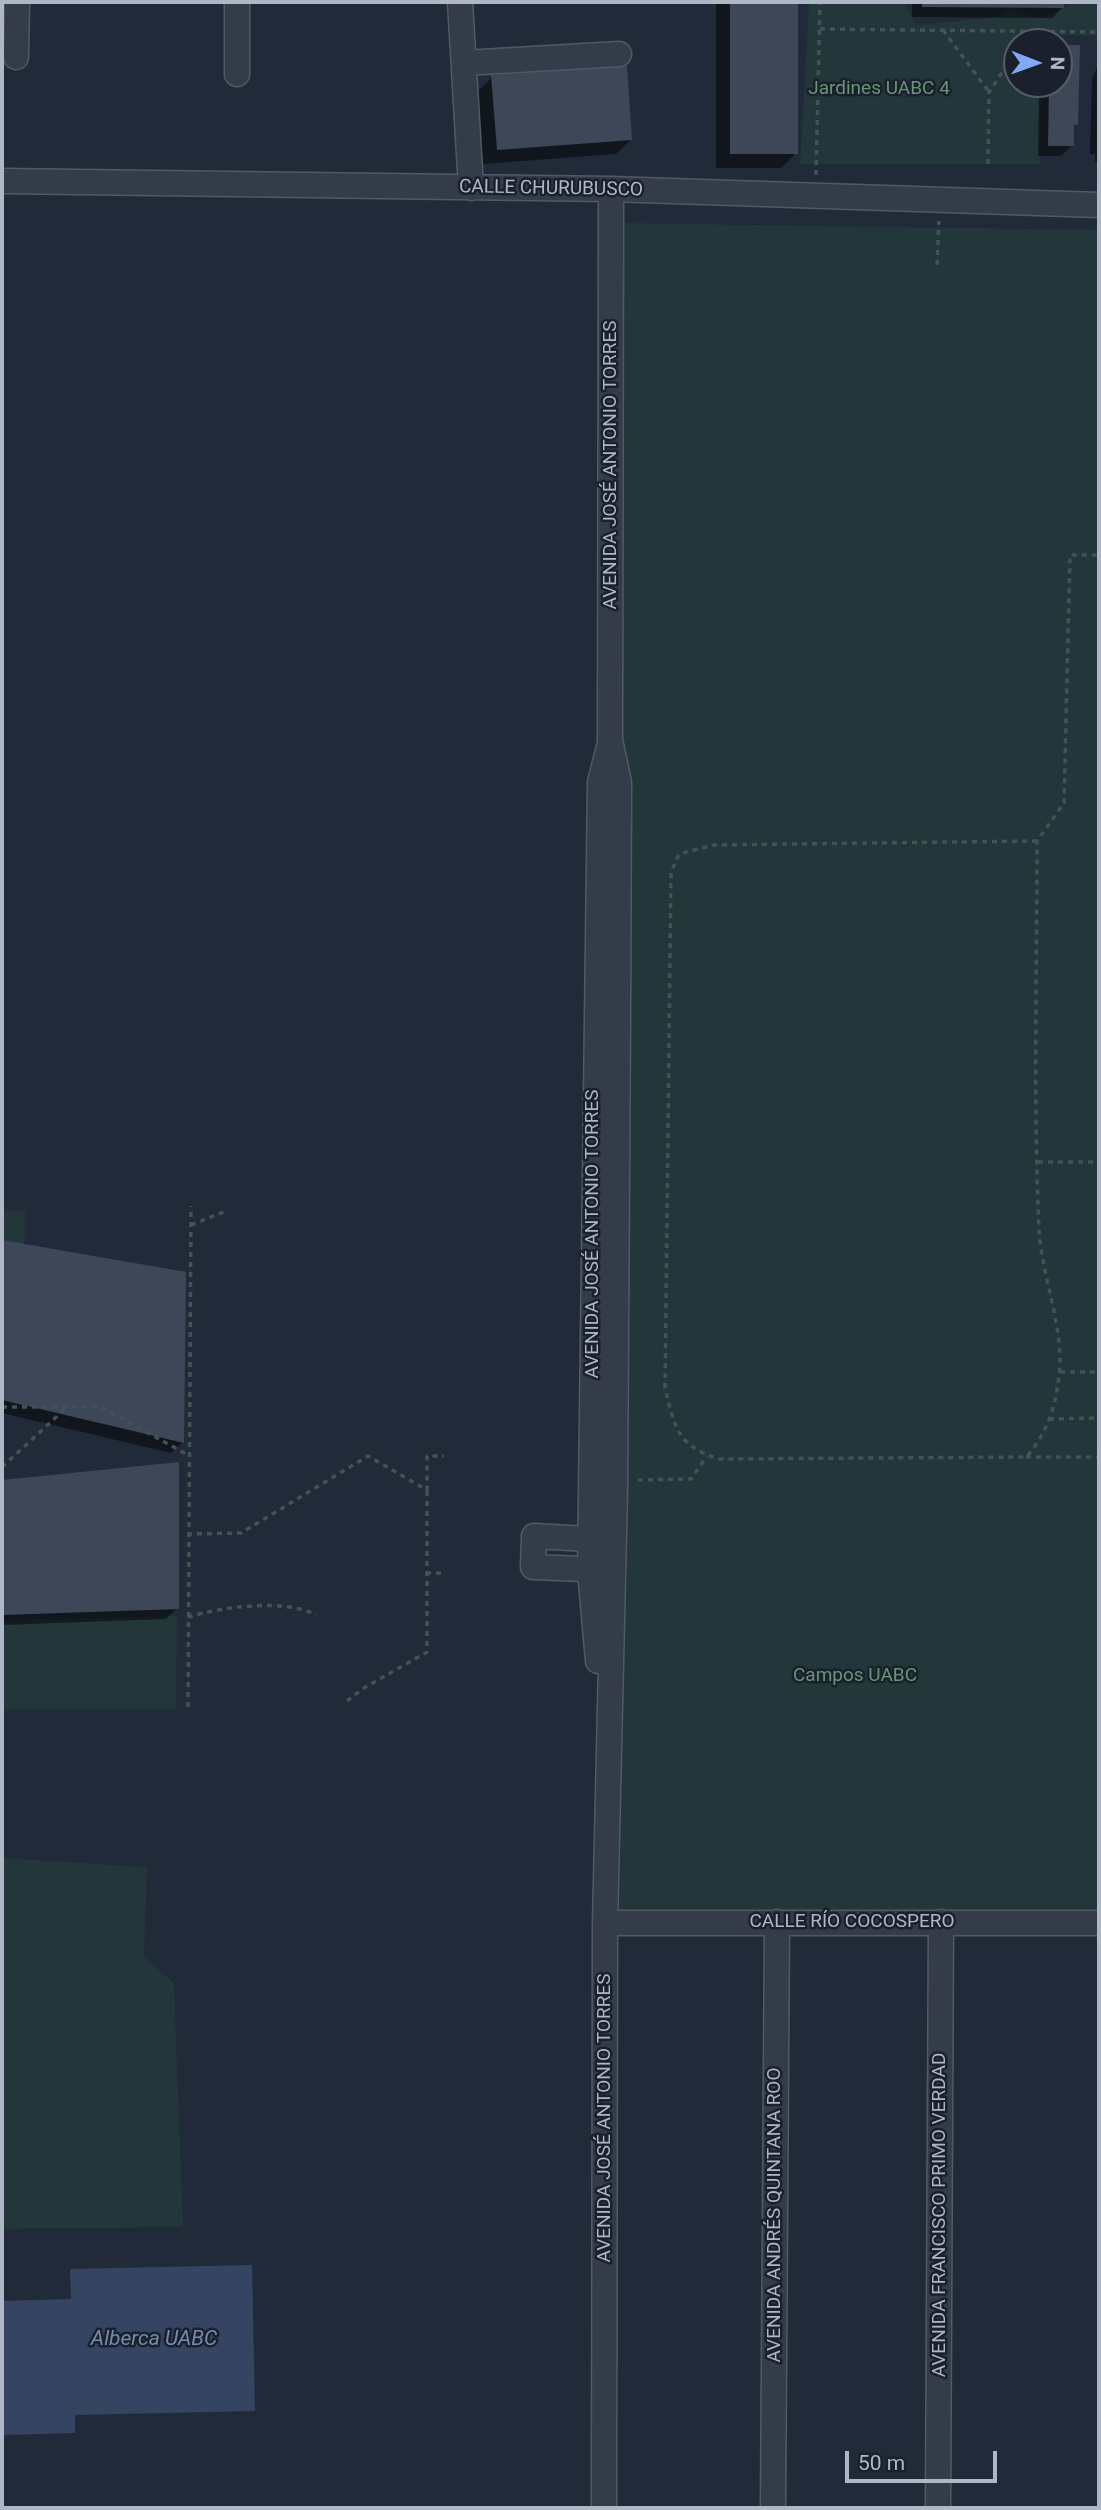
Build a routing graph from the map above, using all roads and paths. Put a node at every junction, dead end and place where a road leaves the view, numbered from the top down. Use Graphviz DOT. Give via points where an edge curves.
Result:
graph roads {
  1 [pos="17,2"];
  2 [pos="237,2"];
  3 [pos="460,2"];
  4 [pos="820,2"];
  5 [pos="820,29"];
  6 [pos="943,30"];
  7 [pos="1003,31"];
  8 [pos="1073,32"];
  9 [pos="1099,32"];
  10 [pos="619,54"];
  11 [pos="16,57"];
  12 [pos="464,63"];
  13 [pos="1003,71"];
  14 [pos="237,74"];
  15 [pos="989,92"];
  16 [pos="988,164"];
  17 [pos="2,181"];
  18 [pos="471,188"];
  19 [pos="611,189"];
  20 [pos="816,195"];
  21 [pos="1099,205"];
  22 [pos="939,219"];
  23 [pos="937,265"];
  24 [pos="1099,555"];
  25 [pos="1037,841"];
  26 [pos="1038,1162"];
  27 [pos="1099,1162"];
  28 [pos="191,1206"];
  29 [pos="226,1211"];
  30 [pos="191,1225"];
  31 [pos="1060,1372"];
  32 [pos="1099,1373"];
  33 [pos="2,1407"];
  34 [pos="68,1407"];
  35 [pos="1099,1418"];
  36 [pos="1049,1419"];
  37 [pos="188,1455"];
  38 [pos="444,1456"];
  39 [pos="706,1456"];
  40 [pos="1026,1457"];
  41 [pos="1099,1457"];
  42 [pos="2,1466"];
  43 [pos="636,1480"];
  44 [pos="427,1490"];
  45 [pos="187,1534"];
  46 [pos="603,1540"];
  47 [pos="602,1570"];
  48 [pos="426,1573"];
  49 [pos="444,1573"];
  50 [pos="316,1615"];
  51 [pos="188,1617"];
  52 [pos="347,1701"];
  53 [pos="188,1707"];
  54 [pos="777,1922"];
  55 [pos="940,1922"];
  56 [pos="605,1923"];
  57 [pos="1099,1923"];
  58 [pos="604,2508"];
  59 [pos="773,2508"];
  60 [pos="939,2508"];
  1 -- 11 [label="street"];
  2 -- 14 [label="street"];
  3 -- 12 [label="street"];
  4 -- 5 [label="path"];
  5 -- 6 [label="path"];
  5 -- 20 [label="path"];
  6 -- 7 [label="path"];
  6 -- 15 [label="path"];
  8 -- 9 [label="path"];
  10 -- 12 [label="street"];
  12 -- 18 [label="street"];
  13 -- 15 [label="path"];
  15 -- 16 [label="path"];
  17 -- 18 [label="street, CALLE CHURUBUSCO"];
  18 -- 19 [label="street, CALLE CHURUBUSCO"];
  19 -- 20 [label="street, CALLE CHURUBUSCO"];
  19 -- 46 [label="street, AVENIDA JOSÉ ANTONIO TORRES" via="610,740 619,783 606,1024"];
  20 -- 21 [label="street, CALLE CHURUBUSCO"];
  22 -- 23 [label="path"];
  24 -- 25 [label="path" via="1070,555 1064,803"];
  25 -- 26 [label="path"];
  25 -- 39 [label="path" via="714,845 679,854 671,872 665,1388 676,1432"];
  26 -- 27 [label="path"];
  26 -- 31 [label="path" via="1039,1232"];
  28 -- 30 [label="path"];
  29 -- 30 [label="path"];
  30 -- 37 [label="path"];
  31 -- 32 [label="path"];
  31 -- 36 [label="path"];
  33 -- 34 [label="path"];
  34 -- 37 [label="path" via="102,1407"];
  34 -- 42 [label="path"];
  35 -- 36 [label="path"];
  36 -- 40 [label="path"];
  37 -- 45 [label="path"];
  38 -- 44 [label="path" via="428,1455"];
  39 -- 40 [label="path" via="719,1460"];
  39 -- 43 [label="path" via="691,1479"];
  40 -- 41 [label="path"];
  44 -- 45 [label="path" via="368,1456 241,1533"];
  44 -- 48 [label="path"];
  45 -- 51 [label="path"];
  46 -- 47 [label="street, AVENIDA JOSÉ ANTONIO TORRES"];
  46 -- 47 [label="street" via="534,1536 533,1567"];
  47 -- 56 [label="street, AVENIDA JOSÉ ANTONIO TORRES" via="611,1727"];
  48 -- 49 [label="path"];
  48 -- 52 [label="path" via="427,1652"];
  50 -- 51 [label="path" via="300,1607 217,1608"];
  51 -- 53 [label="path"];
  54 -- 55 [label="street, CALLE RÍO COCOSPERO"];
  54 -- 56 [label="street, CALLE RÍO COCOSPERO"];
  54 -- 59 [label="street, AVENIDA ANDRÉS QUINTANA ROO"];
  55 -- 57 [label="street, CALLE RÍO COCOSPERO"];
  55 -- 60 [label="street, AVENIDA FRANCISCO PRIMO VERDAD"];
  56 -- 58 [label="street, AVENIDA JOSÉ ANTONIO TORRES"];
}
